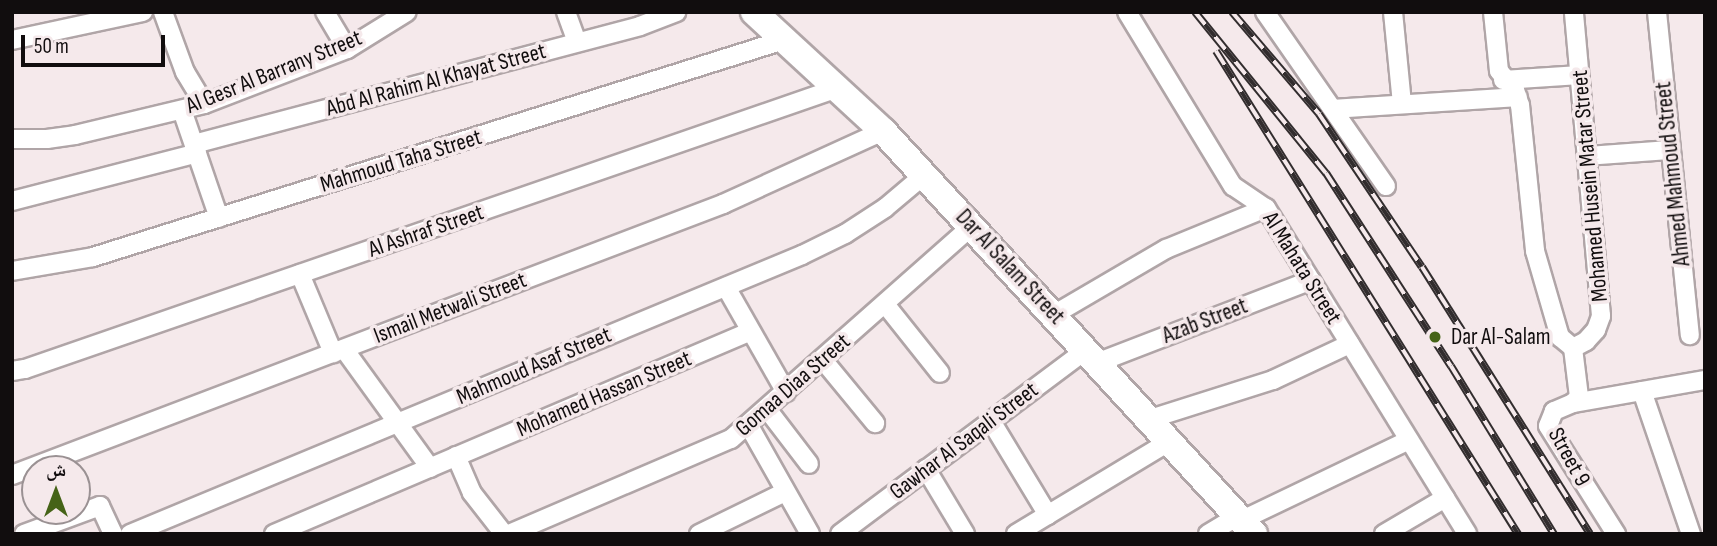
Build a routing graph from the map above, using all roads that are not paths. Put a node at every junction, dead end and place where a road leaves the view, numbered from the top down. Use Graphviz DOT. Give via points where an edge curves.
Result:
graph roads {
  1 [pos="144,12"];
  2 [pos="163,12"];
  3 [pos="325,12"];
  4 [pos="407,12"];
  5 [pos="566,12"];
  6 [pos="676,12"];
  7 [pos="754,12"];
  8 [pos="1127,12"];
  9 [pos="1265,12"];
  10 [pos="1394,12"];
  11 [pos="1493,12"];
  12 [pos="1574,12"];
  13 [pos="1657,12"];
  14 [pos="88,19"];
  15 [pos="12,40"];
  16 [pos="787,40"];
  17 [pos="577,42"];
  18 [pos="347,49"];
  19 [pos="1580,75"];
  20 [pos="1503,80"];
  21 [pos="838,88"];
  22 [pos="1518,96"];
  23 [pos="204,104"];
  24 [pos="1402,104"];
  25 [pos="1333,109"];
  26 [pos="182,110"];
  27 [pos="883,131"];
  28 [pos="12,139"];
  29 [pos="196,148"];
  30 [pos="1671,150"];
  31 [pos="1587,156"];
  32 [pos="924,175"];
  33 [pos="1386,186"];
  34 [pos="12,201"];
  35 [pos="1266,208"];
  36 [pos="219,218"];
  37 [pos="972,226"];
  38 [pos="12,271"];
  39 [pos="300,274"];
  40 [pos="1311,280"];
  41 [pos="726,287"];
  42 [pos="885,304"];
  43 [pos="1055,314"];
  44 [pos="751,331"];
  45 [pos="1690,335"];
  46 [pos="1350,344"];
  47 [pos="1573,348"];
  48 [pos="338,351"];
  49 [pos="1093,356"];
  50 [pos="823,360"];
  51 [pos="12,371"];
  52 [pos="940,373"];
  53 [pos="1705,380"];
  54 [pos="1642,391"];
  55 [pos="786,392"];
  56 [pos="1573,403"];
  57 [pos="767,409"];
  58 [pos="1150,419"];
  59 [pos="991,421"];
  60 [pos="398,423"];
  61 [pos="875,423"];
  62 [pos="749,426"];
  63 [pos="1170,440"];
  64 [pos="1409,440"];
  65 [pos="456,456"];
  66 [pos="809,464"];
  67 [pos="430,468"];
  68 [pos="926,469"];
  69 [pos="12,475"];
  70 [pos="785,492"];
  71 [pos="1445,498"];
  72 [pos="1048,515"];
  73 [pos="1245,523"];
  74 [pos="24,534"];
  75 [pos="113,534"];
  76 [pos="130,534"];
  77 [pos="274,534"];
  78 [pos="507,534"];
  79 [pos="699,534"];
  80 [pos="810,534"];
  81 [pos="840,534"];
  82 [pos="965,534"];
  83 [pos="1016,534"];
  84 [pos="1208,534"];
  85 [pos="1384,534"];
  86 [pos="1467,534"];
  87 [pos="1616,534"];
  88 [pos="1691,534"];
  1 -- 14 [label="street"];
  2 -- 23 [label="street" via="185,72"];
  3 -- 18 [label="street"];
  4 -- 18 [label="street, Al Gesr Al Barrany Street"];
  5 -- 17 [label="street"];
  6 -- 17 [label="street, Abd Al Rahim Al Khayat Street"];
  7 -- 16 [label="main road, Dar Al Salam Street"];
  8 -- 35 [label="street, Al Mahata Street" via="1233,186"];
  9 -- 25 [label="street"];
  10 -- 24 [label="street"];
  11 -- 20 [label="street"];
  12 -- 19 [label="street, Mohamed Husein Matar Street"];
  13 -- 30 [label="street, Ahmed Mahmoud Street"];
  14 -- 15 [label="street"];
  16 -- 21 [label="main road, Dar Al Salam Street"];
  16 -- 36 [label="street, Mahmoud Taha Street"];
  17 -- 29 [label="street, Abd Al Rahim Al Khayat Street"];
  18 -- 23 [label="street, Al Gesr Al Barrany Street"];
  19 -- 20 [label="street"];
  19 -- 31 [label="street, Mohamed Husein Matar Street"];
  20 -- 22 [label="street"];
  21 -- 27 [label="main road, Dar Al Salam Street"];
  21 -- 39 [label="street, Al Ashraf Street"];
  22 -- 24 [label="street"];
  22 -- 47 [label="street" via="1535,251 1560,337"];
  23 -- 26 [label="street, Al Gesr Al Barrany Street"];
  24 -- 25 [label="street"];
  25 -- 33 [label="street"];
  26 -- 28 [label="street, Al Gesr Al Barrany Street" via="75,135"];
  26 -- 29 [label="street"];
  27 -- 32 [label="main road, Dar Al Salam Street"];
  27 -- 48 [label="street, Ismail Metwali Street" via="723,204"];
  29 -- 34 [label="street, Abd Al Rahim Al Khayat Street"];
  29 -- 36 [label="street"];
  30 -- 31 [label="street"];
  30 -- 45 [label="street, Ahmed Mahmoud Street"];
  31 -- 47 [label="street, Mohamed Husein Matar Street" via="1601,316 1591,335"];
  32 -- 37 [label="main road, Dar Al Salam Street"];
  32 -- 41 [label="street, Mahmoud Asaf Street" via="845,234"];
  35 -- 40 [label="street, Al Mahata Street"];
  35 -- 43 [label="street" via="1166,249"];
  36 -- 38 [label="street, Mahmoud Taha Street" via="93,257"];
  37 -- 42 [label="street, Gomaa Diaa Street"];
  37 -- 43 [label="main road, Dar Al Salam Street"];
  39 -- 48 [label="street"];
  39 -- 51 [label="street, Al Ashraf Street"];
  40 -- 46 [label="street, Al Mahata Street"];
  40 -- 49 [label="street, Azab Street"];
  41 -- 44 [label="street"];
  41 -- 60 [label="street, Mahmoud Asaf Street"];
  42 -- 50 [label="street, Gomaa Diaa Street"];
  42 -- 52 [label="street"];
  43 -- 49 [label="main road, Dar Al Salam Street"];
  44 -- 55 [label="street"];
  44 -- 65 [label="street, Mohamed Hassan Street"];
  46 -- 58 [label="street" via="1273,380"];
  46 -- 64 [label="street, Al Mahata Street"];
  47 -- 56 [label="street, Street 9" via="1579,392"];
  48 -- 60 [label="street"];
  48 -- 69 [label="street, Ismail Metwali Street"];
  49 -- 58 [label="main road, Dar Al Salam Street"];
  49 -- 59 [label="street, Gawhar Al Saqali Street"];
  50 -- 55 [label="street, Gomaa Diaa Street"];
  50 -- 61 [label="street"];
  53 -- 54 [label="street"];
  54 -- 56 [label="street"];
  54 -- 88 [label="street"];
  55 -- 57 [label="street, Gomaa Diaa Street"];
  56 -- 87 [label="street, Street 9" via="1554,411 1550,433"];
  57 -- 62 [label="street, Gomaa Diaa Street"];
  57 -- 66 [label="street"];
  58 -- 63 [label="main road, Dar Al Salam Street"];
  59 -- 68 [label="street, Gawhar Al Saqali Street"];
  59 -- 72 [label="street"];
  60 -- 67 [label="street"];
  60 -- 76 [label="street, Mahmoud Asaf Street"];
  62 -- 70 [label="street"];
  62 -- 78 [label="street, Gomaa Diaa Street" via="713,448"];
  63 -- 72 [label="street"];
  63 -- 73 [label="main road, Dar Al Salam Street"];
  64 -- 71 [label="street, Al Mahata Street"];
  64 -- 73 [label="street"];
  65 -- 67 [label="street, Mohamed Hassan Street"];
  65 -- 78 [label="street" via="472,493"];
  67 -- 77 [label="street, Mohamed Hassan Street"];
  68 -- 81 [label="street, Gawhar Al Saqali Street"];
  68 -- 82 [label="street"];
  70 -- 79 [label="street"];
  70 -- 80 [label="street"];
  71 -- 85 [label="street"];
  71 -- 86 [label="street, Al Mahata Street"];
  72 -- 83 [label="street"];
  73 -- 84 [label="street"];
  74 -- 75 [label="street" via="100,506"];
}
